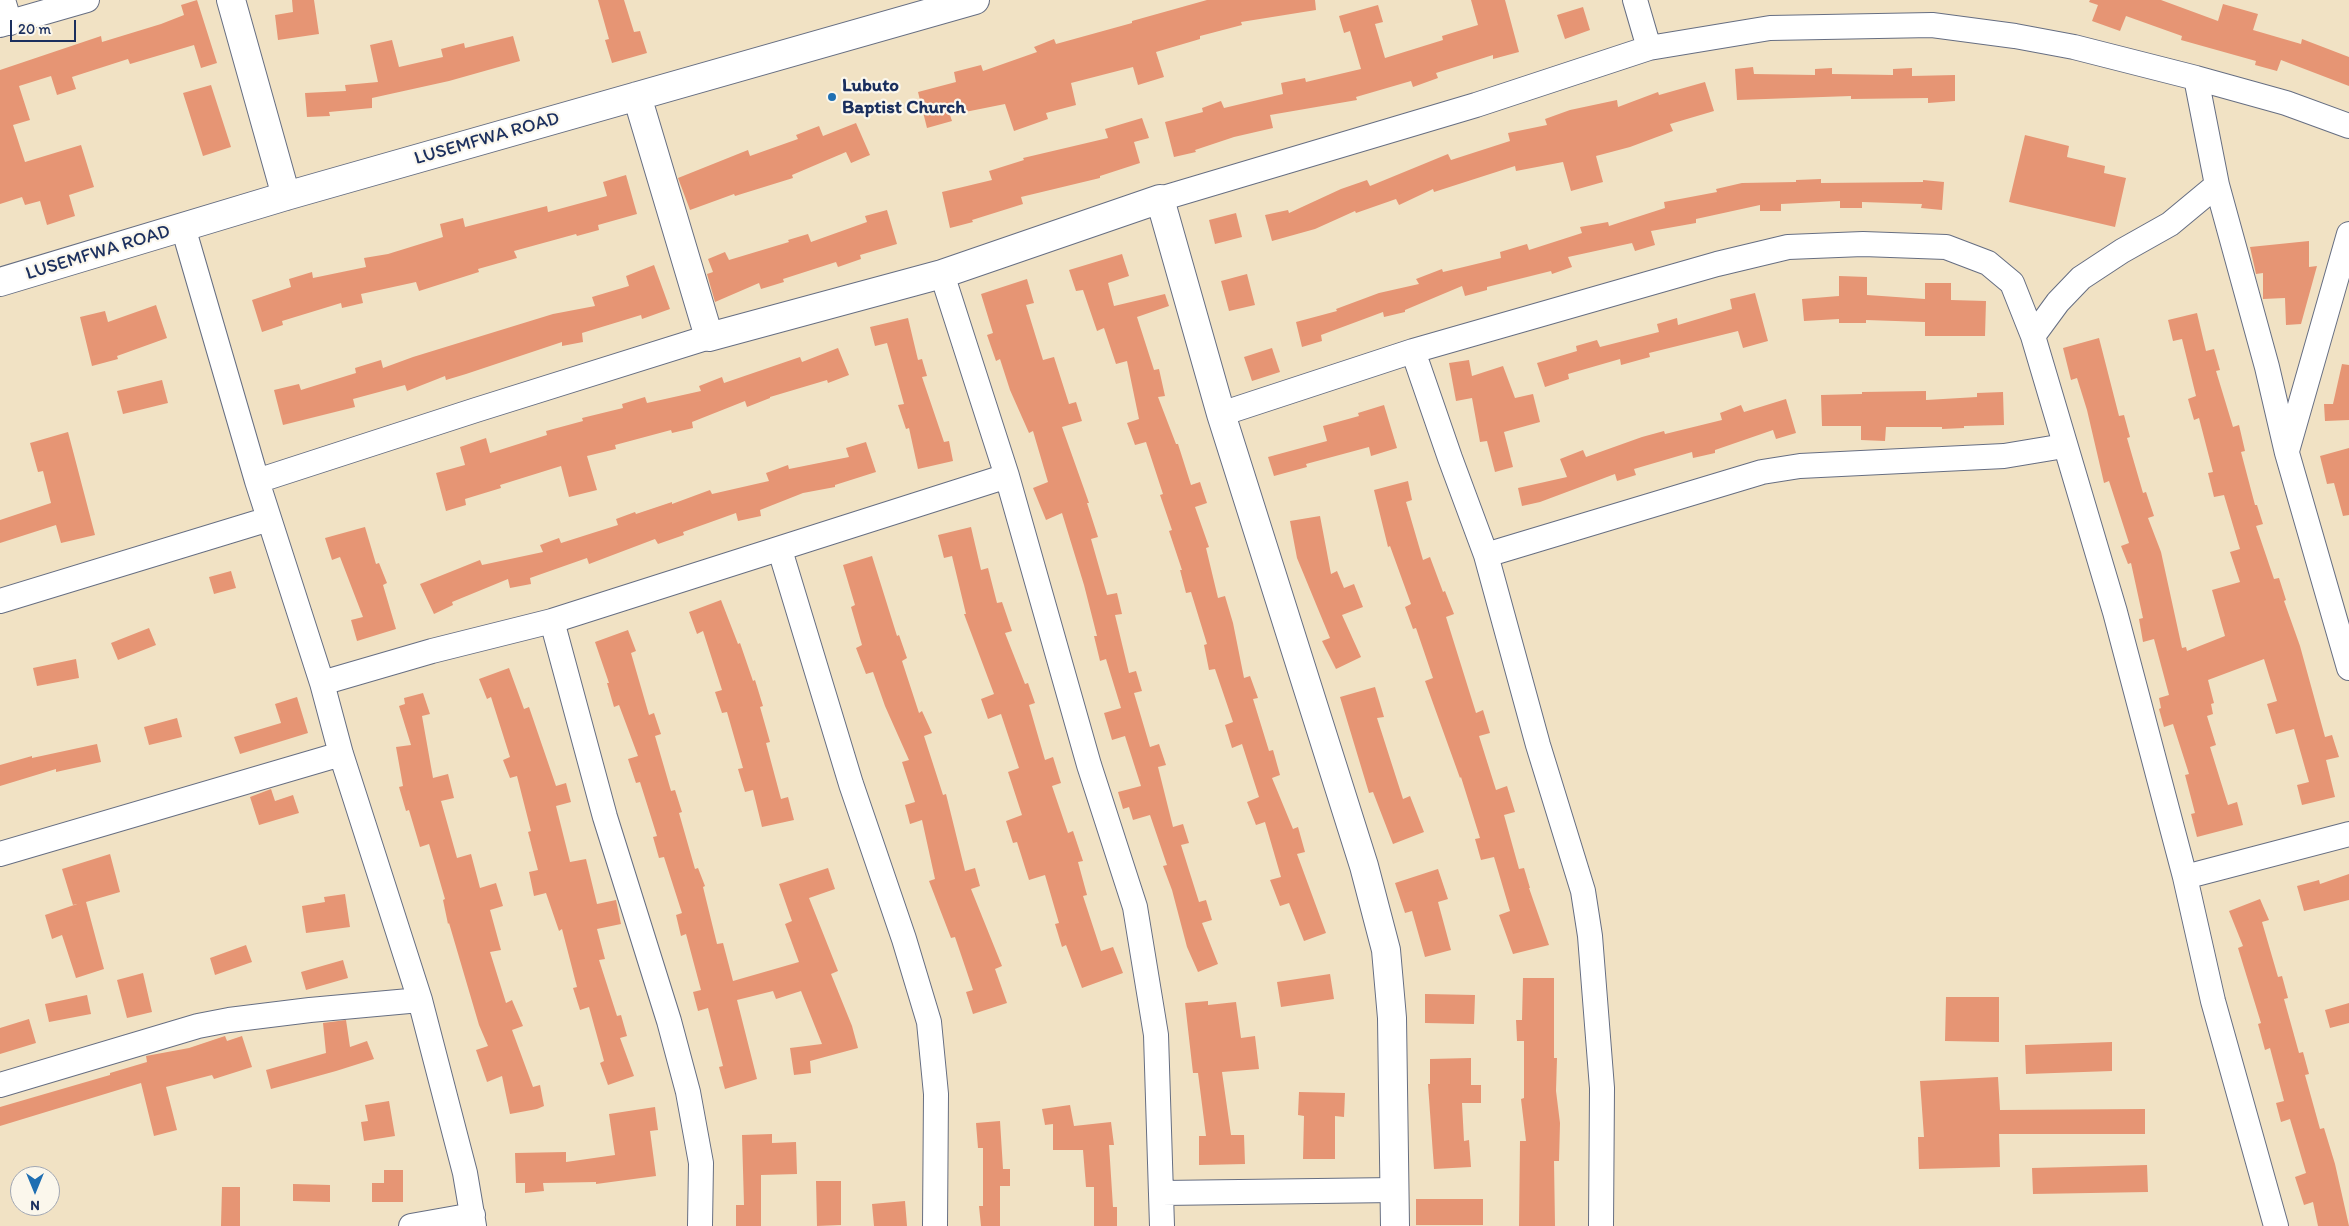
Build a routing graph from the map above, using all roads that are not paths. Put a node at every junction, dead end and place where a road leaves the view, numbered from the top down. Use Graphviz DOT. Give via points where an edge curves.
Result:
graph roads {
  1 [pos="3,0"];
  2 [pos="87,0"];
  3 [pos="231,0"];
  4 [pos="975,0"];
  5 [pos="1635,0"];
  6 [pos="5,24"];
  7 [pos="1649,48"];
  8 [pos="2196,78"];
  9 [pos="637,96"];
  10 [pos="2349,126"];
  11 [pos="2217,185"];
  12 [pos="286,196"];
  13 [pos="1160,199"];
  14 [pos="183,227"];
  15 [pos="2349,234"];
  16 [pos="942,274"];
  17 [pos="0,282"];
  18 [pos="2033,336"];
  19 [pos="709,337"];
  20 [pos="1414,351"];
  21 [pos="1221,414"];
  22 [pos="2064,446"];
  23 [pos="2287,453"];
  24 [pos="1007,476"];
  25 [pos="257,482"];
  26 [pos="269,519"];
  27 [pos="780,550"];
  28 [pos="1486,555"];
  29 [pos="0,601"];
  30 [pos="552,621"];
  31 [pos="2349,668"];
  32 [pos="322,683"];
  33 [pos="341,754"];
  34 [pos="2349,834"];
  35 [pos="0,854"];
  36 [pos="2185,877"];
  37 [pos="420,1000"];
  38 [pos="0,1086"];
  39 [pos="1395,1190"];
  40 [pos="1162,1193"];
  41 [pos="473,1221"];
  42 [pos="411,1226"];
  43 [pos="700,1226"];
  44 [pos="935,1226"];
  45 [pos="1162,1226"];
  46 [pos="1395,1226"];
  47 [pos="1601,1226"];
  48 [pos="2276,1226"];
  1 -- 6 [label="street"];
  2 -- 6 [label="street"];
  3 -- 12 [label="street"];
  4 -- 9 [label="street, LUSEMFWA ROAD"];
  5 -- 7 [label="street"];
  7 -- 8 [label="street" via="1770,28 1932,25 2074,47"];
  7 -- 13 [label="street" via="1476,105"];
  8 -- 10 [label="street" via="2286,103"];
  8 -- 11 [label="street"];
  9 -- 12 [label="street, LUSEMFWA ROAD"];
  9 -- 19 [label="street"];
  11 -- 18 [label="street" via="2170,224 2081,278"];
  11 -- 23 [label="street" via="2268,367"];
  12 -- 14 [label="street, LUSEMFWA ROAD"];
  13 -- 16 [label="street"];
  13 -- 21 [label="street"];
  14 -- 17 [label="street, LUSEMFWA ROAD"];
  14 -- 25 [label="street"];
  15 -- 23 [label="street"];
  16 -- 19 [label="street"];
  16 -- 24 [label="street"];
  18 -- 20 [label="street" via="2012,283 1988,263 1946,247 1863,244 1788,247 1717,264"];
  18 -- 22 [label="street"];
  19 -- 25 [label="street"];
  20 -- 21 [label="street"];
  20 -- 28 [label="street"];
  21 -- 39 [label="street" via="1364,866 1386,950 1392,1018"];
  22 -- 28 [label="street" via="2004,456 1800,466 1762,472"];
  22 -- 36 [label="street" via="2115,612"];
  23 -- 31 [label="street"];
  24 -- 27 [label="street"];
  24 -- 40 [label="street" via="1089,765 1135,907 1156,1035"];
  25 -- 26 [label="street"];
  26 -- 29 [label="street"];
  26 -- 32 [label="street"];
  27 -- 30 [label="street"];
  27 -- 44 [label="street" via="851,784 929,1022 936,1094"];
  28 -- 47 [label="street" via="1538,745 1583,890 1590,936 1602,1088"];
  30 -- 32 [label="street"];
  30 -- 43 [label="street" via="605,817 688,1092 701,1163"];
  32 -- 33 [label="street"];
  33 -- 35 [label="street"];
  33 -- 37 [label="street"];
  34 -- 36 [label="street"];
  36 -- 48 [label="street" via="2213,1001"];
  37 -- 38 [label="street" via="310,1010 198,1026"];
  37 -- 41 [label="street" via="460,1155"];
  39 -- 40 [label="street"];
  39 -- 46 [label="street"];
  40 -- 45 [label="street"];
  41 -- 42 [label="street"];
}
